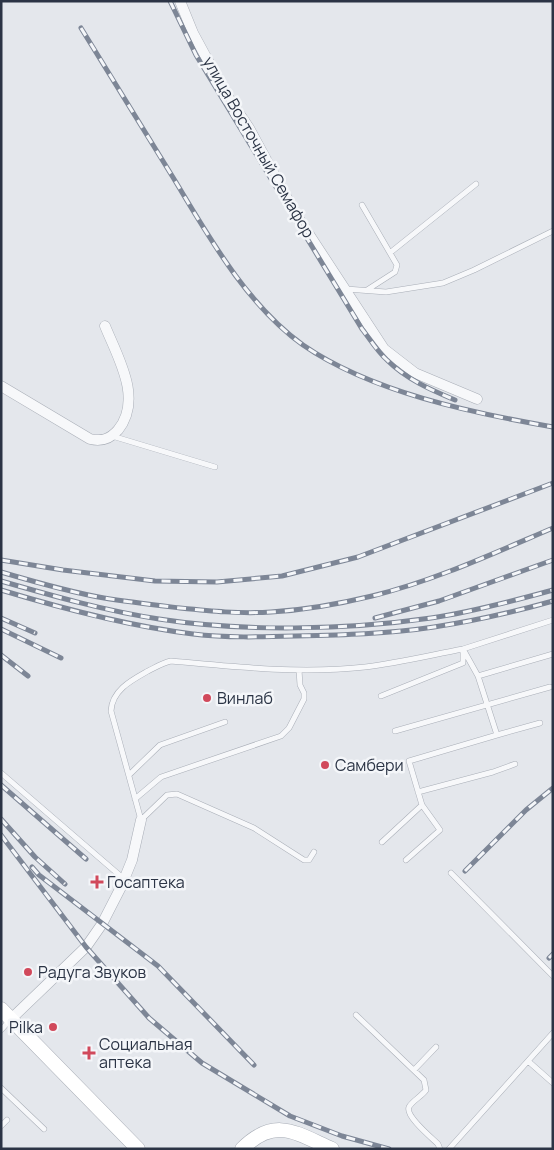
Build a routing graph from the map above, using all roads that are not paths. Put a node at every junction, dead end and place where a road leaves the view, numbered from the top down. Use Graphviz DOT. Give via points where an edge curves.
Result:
graph roads {
  1 [pos="180,1"];
  2 [pos="476,184"];
  3 [pos="362,206"];
  4 [pos="553,231"];
  5 [pos="391,252"];
  6 [pos="346,289"];
  7 [pos="367,290"];
  8 [pos="105,326"];
  9 [pos="1,386"];
  10 [pos="477,399"];
  11 [pos="112,436"];
  12 [pos="215,467"];
  13 [pos="553,620"];
  14 [pos="463,649"];
  15 [pos="553,654"];
  16 [pos="299,670"];
  17 [pos="478,676"];
  18 [pos="550,687"];
  19 [pos="381,696"];
  20 [pos="487,704"];
  21 [pos="225,722"];
  22 [pos="540,723"];
  23 [pos="395,731"];
  24 [pos="497,735"];
  25 [pos="515,764"];
  26 [pos="1,772"];
  27 [pos="129,775"];
  28 [pos="418,792"];
  29 [pos="135,799"];
  30 [pos="422,805"];
  31 [pos="141,820"];
  32 [pos="382,842"];
  33 [pos="314,852"];
  34 [pos="406,860"];
  35 [pos="451,873"];
  36 [pos="124,879"];
  37 [pos="553,976"];
  38 [pos="4,1012"];
  39 [pos="356,1015"];
  40 [pos="1,1030"];
  41 [pos="553,1033"];
  42 [pos="436,1047"];
  43 [pos="528,1061"];
  44 [pos="414,1070"];
  45 [pos="553,1083"];
  46 [pos="1,1088"];
  47 [pos="7,1120"];
  48 [pos="1,1126"];
  49 [pos="44,1129"];
  50 [pos="138,1149"];
  51 [pos="242,1149"];
  52 [pos="332,1149"];
  53 [pos="440,1149"];
  54 [pos="449,1149"];
  1 -- 6 [label="street, улица Восточный Семафор" via="193,33 226,94 249,128 295,213"];
  2 -- 5 [label="lane"];
  3 -- 5 [label="lane"];
  4 -- 7 [label="lane" via="444,283 386,292"];
  5 -- 7 [label="lane" via="398,265 395,272"];
  6 -- 7 [label="lane"];
  6 -- 10 [label="street, улица Восточный Семафор" via="384,349 415,373"];
  8 -- 11 [label="street" via="126,374 129,400 124,422"];
  9 -- 11 [label="street" via="90,439"];
  11 -- 12 [label="lane"];
  13 -- 14 [label="lane"];
  14 -- 16 [label="lane" via="365,667"];
  14 -- 17 [label="lane"];
  14 -- 19 [label="lane" via="463,663"];
  15 -- 17 [label="lane"];
  16 -- 27 [label="lane" via="171,661 136,678 119,691 112,706"];
  16 -- 29 [label="lane" via="304,699 289,728 281,736 161,777"];
  17 -- 20 [label="lane"];
  18 -- 20 [label="lane"];
  20 -- 23 [label="lane"];
  20 -- 24 [label="lane"];
  21 -- 27 [label="lane" via="160,745"];
  22 -- 24 [label="lane"];
  24 -- 28 [label="lane" via="409,761"];
  25 -- 28 [label="lane"];
  26 -- 36 [label="lane"];
  27 -- 29 [label="lane"];
  28 -- 30 [label="lane"];
  29 -- 31 [label="lane"];
  30 -- 32 [label="lane"];
  30 -- 34 [label="lane" via="440,830"];
  31 -- 33 [label="lane" via="167,795 177,794 254,828 304,860 309,860"];
  31 -- 36 [label="street"];
  35 -- 37 [label="lane"];
  36 -- 38 [label="street" via="102,924 86,947"];
  38 -- 40 [label="lane"];
  38 -- 50 [label="main road"];
  39 -- 44 [label="lane"];
  41 -- 43 [label="lane"];
  42 -- 44 [label="lane"];
  43 -- 45 [label="lane"];
  43 -- 54 [label="lane"];
  44 -- 53 [label="lane" via="424,1080 426,1090 409,1107 409,1113"];
  46 -- 49 [label="lane"];
  47 -- 48 [label="lane"];
  51 -- 52 [label="main road" via="257,1136 274,1130 292,1132"];
}
